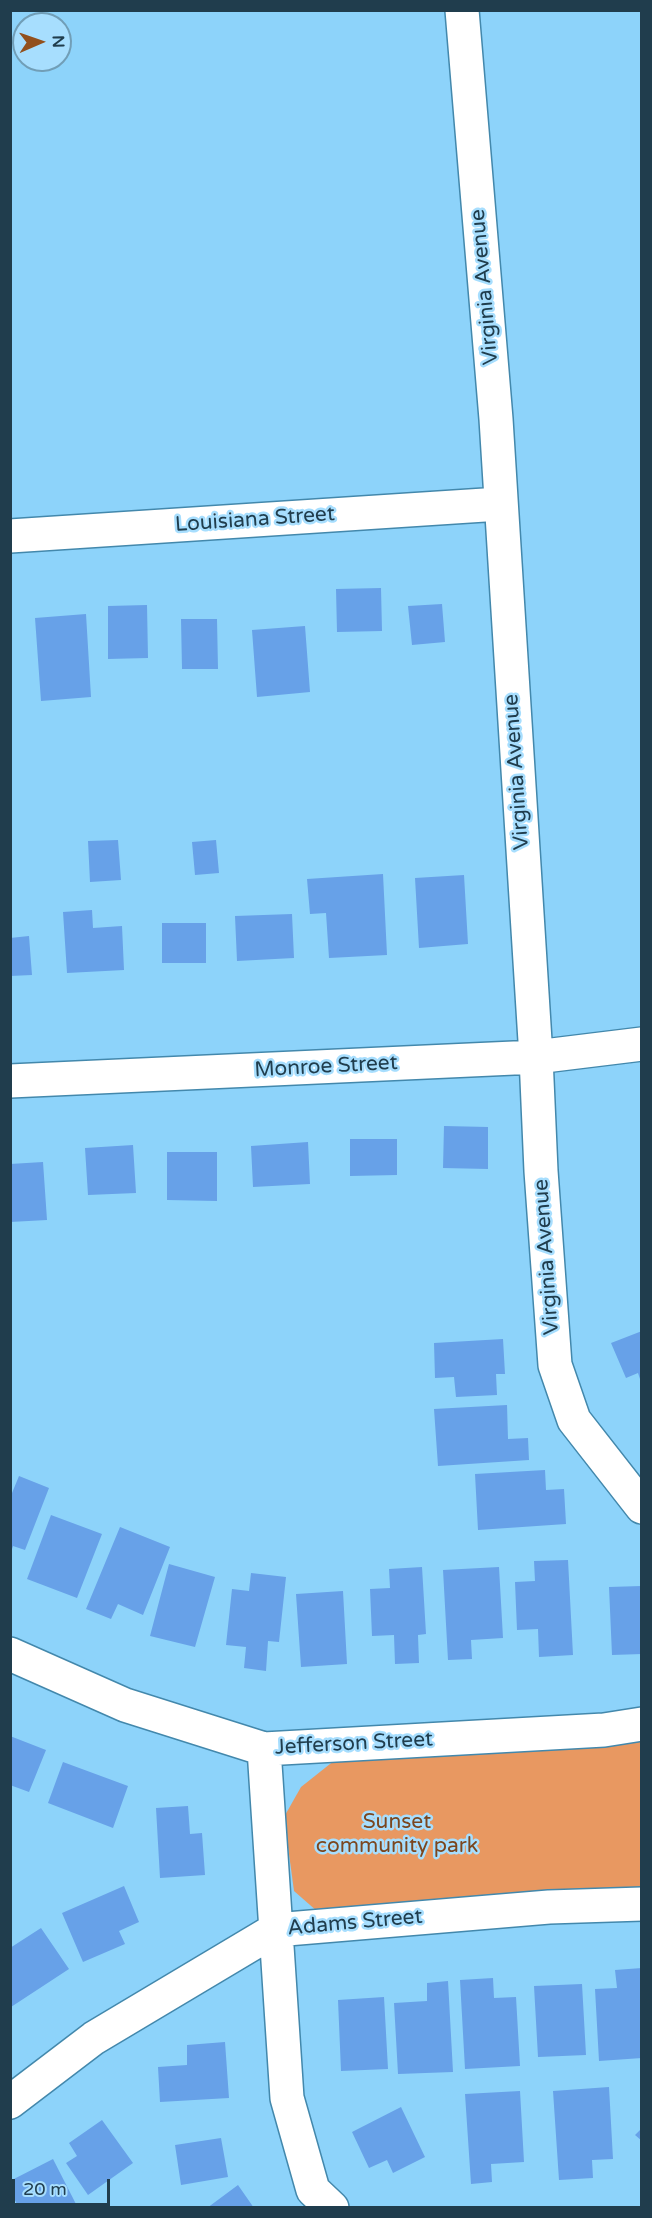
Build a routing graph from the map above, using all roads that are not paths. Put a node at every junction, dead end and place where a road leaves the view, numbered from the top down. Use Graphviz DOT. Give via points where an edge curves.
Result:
graph roads {
  1 [pos="462,10"];
  2 [pos="500,504"];
  3 [pos="10,537"];
  4 [pos="642,1044"];
  5 [pos="536,1057"];
  6 [pos="10,1081"];
  7 [pos="642,1507"];
  8 [pos="10,1654"];
  9 [pos="642,1724"];
  10 [pos="264,1749"];
  11 [pos="642,1904"];
  12 [pos="275,1930"];
  13 [pos="10,2102"];
  14 [pos="332,2208"];
  1 -- 2 [label="street, Virginia Avenue"];
  2 -- 3 [label="street, Louisiana Street"];
  2 -- 5 [label="street, Virginia Avenue"];
  4 -- 5 [label="street, Monroe Street"];
  5 -- 6 [label="street, Monroe Street"];
  5 -- 7 [label="street, Virginia Avenue" via="555,1365 574,1420"];
  8 -- 10 [label="street, Jefferson Street" via="125,1705"];
  9 -- 10 [label="street, Jefferson Street" via="604,1730"];
  10 -- 12 [label="street"];
  11 -- 12 [label="street, Adams Street" via="549,1907"];
  12 -- 13 [label="street, Adams Street" via="94,2038"];
  12 -- 14 [label="street" via="286,2098 313,2190"];
}
